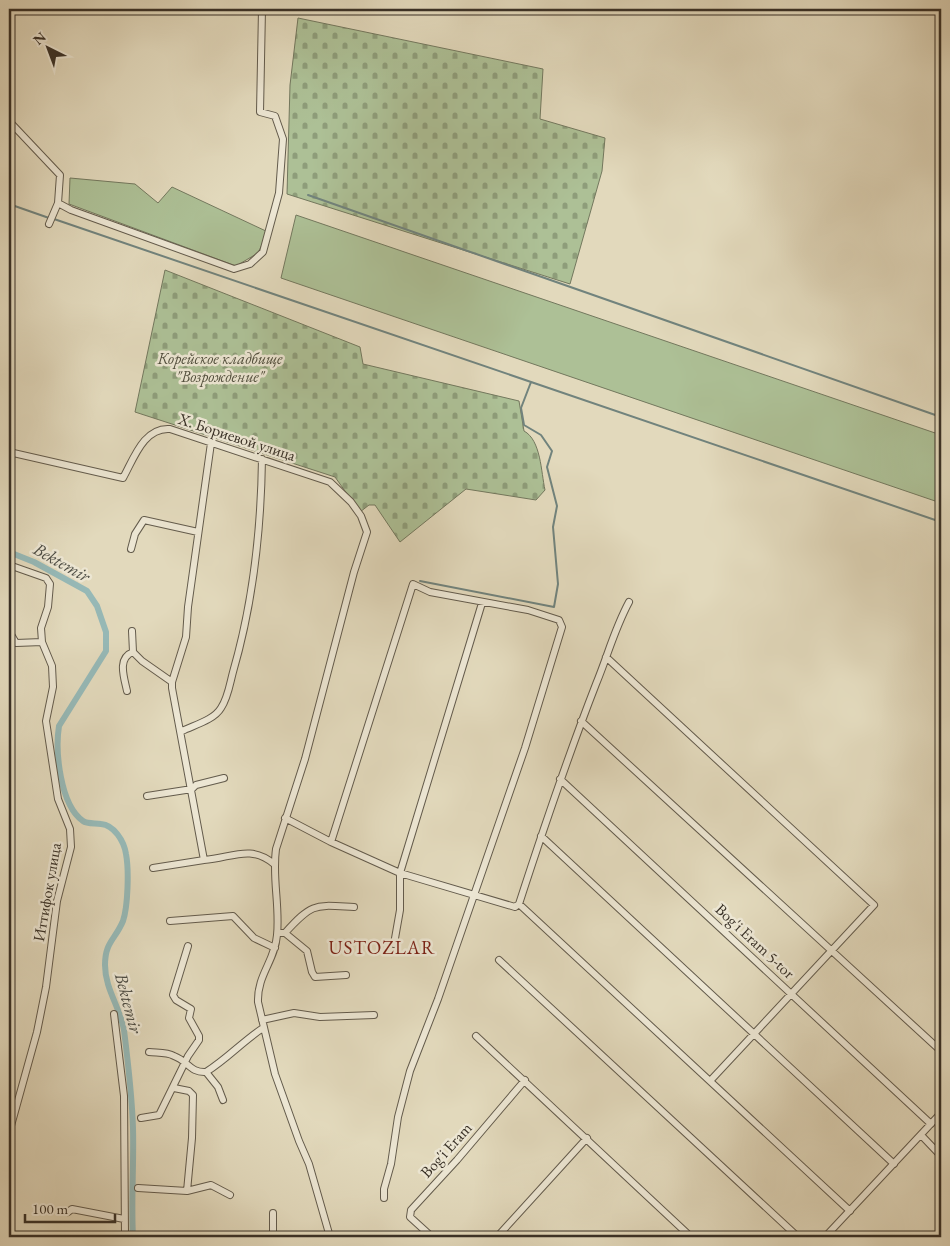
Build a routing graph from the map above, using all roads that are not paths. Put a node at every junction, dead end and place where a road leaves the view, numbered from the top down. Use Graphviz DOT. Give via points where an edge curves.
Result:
graph roads {
  1 [pos="262,9"];
  2 [pos="9,121"];
  3 [pos="56,206"];
  4 [pos="49,224"];
  5 [pos="211,443"];
  6 [pos="9,452"];
  7 [pos="262,460"];
  8 [pos="198,532"];
  9 [pos="131,549"];
  10 [pos="9,564"];
  11 [pos="629,602"];
  12 [pos="482,603"];
  13 [pos="9,631"];
  14 [pos="132,631"];
  15 [pos="42,642"];
  16 [pos="133,652"];
  17 [pos="606,656"];
  18 [pos="172,682"];
  19 [pos="127,691"];
  20 [pos="581,721"];
  21 [pos="182,731"];
  22 [pos="224,778"];
  23 [pos="560,779"];
  24 [pos="192,789"];
  25 [pos="147,796"];
  26 [pos="285,818"];
  27 [pos="541,836"];
  28 [pos="331,842"];
  29 [pos="204,860"];
  30 [pos="274,864"];
  31 [pos="153,868"];
  32 [pos="400,873"];
  33 [pos="474,894"];
  34 [pos="519,904"];
  35 [pos="354,907"];
  36 [pos="170,921"];
  37 [pos="285,933"];
  38 [pos="277,934"];
  39 [pos="394,944"];
  40 [pos="188,946"];
  41 [pos="275,948"];
  42 [pos="832,949"];
  43 [pos="499,960"];
  44 [pos="346,975"];
  45 [pos="791,994"];
  46 [pos="114,1014"];
  47 [pos="374,1015"];
  48 [pos="263,1024"];
  49 [pos="754,1034"];
  50 [pos="476,1036"];
  51 [pos="941,1051"];
  52 [pos="149,1052"];
  53 [pos="185,1062"];
  54 [pos="206,1072"];
  55 [pos="525,1080"];
  56 [pos="710,1081"];
  57 [pos="174,1088"];
  58 [pos="223,1100"];
  59 [pos="941,1113"];
  60 [pos="141,1118"];
  61 [pos="931,1124"];
  62 [pos="9,1133"];
  63 [pos="921,1134"];
  64 [pos="587,1138"];
  65 [pos="941,1156"];
  66 [pos="894,1164"];
  67 [pos="138,1188"];
  68 [pos="187,1191"];
  69 [pos="230,1195"];
  70 [pos="384,1198"];
  71 [pos="850,1210"];
  72 [pos="68,1212"];
  73 [pos="273,1213"];
  74 [pos="124,1219"];
  75 [pos="125,1237"];
  76 [pos="273,1237"];
  77 [pos="330,1237"];
  78 [pos="432,1237"];
  79 [pos="498,1237"];
  80 [pos="691,1237"];
  81 [pos="798,1237"];
  82 [pos="825,1237"];
  1 -- 3 [label="street" via="260,112 275,116 283,139 278,194 263,252 250,264 234,269"];
  2 -- 3 [label="street" via="60,175"];
  3 -- 4 [label="street"];
  5 -- 6 [label="street, Х. Бориевой улица" via="162,428 147,437 123,478"];
  5 -- 7 [label="street, Х. Бориевой улица"];
  5 -- 8 [label="street"];
  7 -- 21 [label="street" via="262,516 238,657 220,710"];
  7 -- 26 [label="street, Х. Бориевой улица" via="336,486 360,516 367,532 310,740"];
  8 -- 9 [label="street" via="144,520"];
  8 -- 18 [label="street" via="186,637"];
  10 -- 15 [label="street, Иттифок улица" via="49,581 50,594 40,628"];
  11 -- 17 [label="street" via="615,628"];
  12 -- 28 [label="street" via="430,592 412,584"];
  12 -- 32 [label="street"];
  12 -- 33 [label="street" via="555,617 562,628 525,748"];
  13 -- 15 [label="street" via="16,642"];
  14 -- 16 [label="street"];
  15 -- 62 [label="street, Иттифок улица" via="52,666 53,687 46,721 58,800 70,829 71,847 57,901 38,1032"];
  16 -- 18 [label="street"];
  16 -- 19 [label="street" via="127,654 123,661"];
  17 -- 20 [label="street"];
  17 -- 42 [label="street" via="874,904"];
  18 -- 21 [label="street"];
  20 -- 23 [label="street"];
  20 -- 42 [label="street"];
  21 -- 24 [label="street"];
  22 -- 24 [label="street"];
  23 -- 27 [label="street"];
  23 -- 45 [label="street, Bog'i Eram 5-tor"];
  24 -- 25 [label="street"];
  24 -- 29 [label="street"];
  26 -- 28 [label="street"];
  26 -- 30 [label="street"];
  27 -- 34 [label="street"];
  27 -- 49 [label="street"];
  28 -- 32 [label="street"];
  29 -- 30 [label="street" via="250,851"];
  29 -- 31 [label="street"];
  30 -- 38 [label="street"];
  32 -- 33 [label="street"];
  32 -- 39 [label="street" via="400,910"];
  33 -- 34 [label="street" via="515,908"];
  33 -- 70 [label="street" via="410,1071 398,1117"];
  34 -- 56 [label="street"];
  35 -- 37 [label="street" via="319,906 308,911"];
  36 -- 41 [label="street" via="233,916 254,938"];
  37 -- 38 [label="street"];
  37 -- 44 [label="street" via="307,951 315,977"];
  38 -- 41 [label="street"];
  40 -- 53 [label="street" via="173,996 191,1009 189,1018 199,1036"];
  41 -- 48 [label="street" via="257,989"];
  42 -- 45 [label="street"];
  42 -- 51 [label="street"];
  43 -- 81 [label="street"];
  45 -- 49 [label="street"];
  45 -- 61 [label="street, Bog'i Eram 5-tor"];
  46 -- 74 [label="street" via="124,1096"];
  47 -- 48 [label="street" via="320,1017 294,1013"];
  48 -- 54 [label="street" via="228,1058"];
  48 -- 77 [label="street" via="275,1074 298,1142 309,1164"];
  49 -- 56 [label="street"];
  49 -- 66 [label="street"];
  50 -- 55 [label="street"];
  52 -- 53 [label="street" via="175,1056"];
  53 -- 54 [label="street" via="197,1073"];
  53 -- 57 [label="street"];
  54 -- 58 [label="street"];
  55 -- 64 [label="street"];
  55 -- 78 [label="street, Bog'i Eram" via="411,1210 410,1217"];
  56 -- 71 [label="street"];
  57 -- 60 [label="street" via="159,1115"];
  57 -- 68 [label="street" via="193,1095"];
  59 -- 61 [label="street"];
  61 -- 63 [label="street"];
  63 -- 65 [label="street"];
  63 -- 66 [label="street"];
  64 -- 79 [label="street"];
  64 -- 80 [label="street"];
  66 -- 71 [label="street"];
  67 -- 68 [label="street"];
  68 -- 69 [label="street" via="210,1185"];
  71 -- 82 [label="street"];
  72 -- 74 [label="street" via="72,1209"];
  73 -- 76 [label="street"];
  74 -- 75 [label="street"];
}
